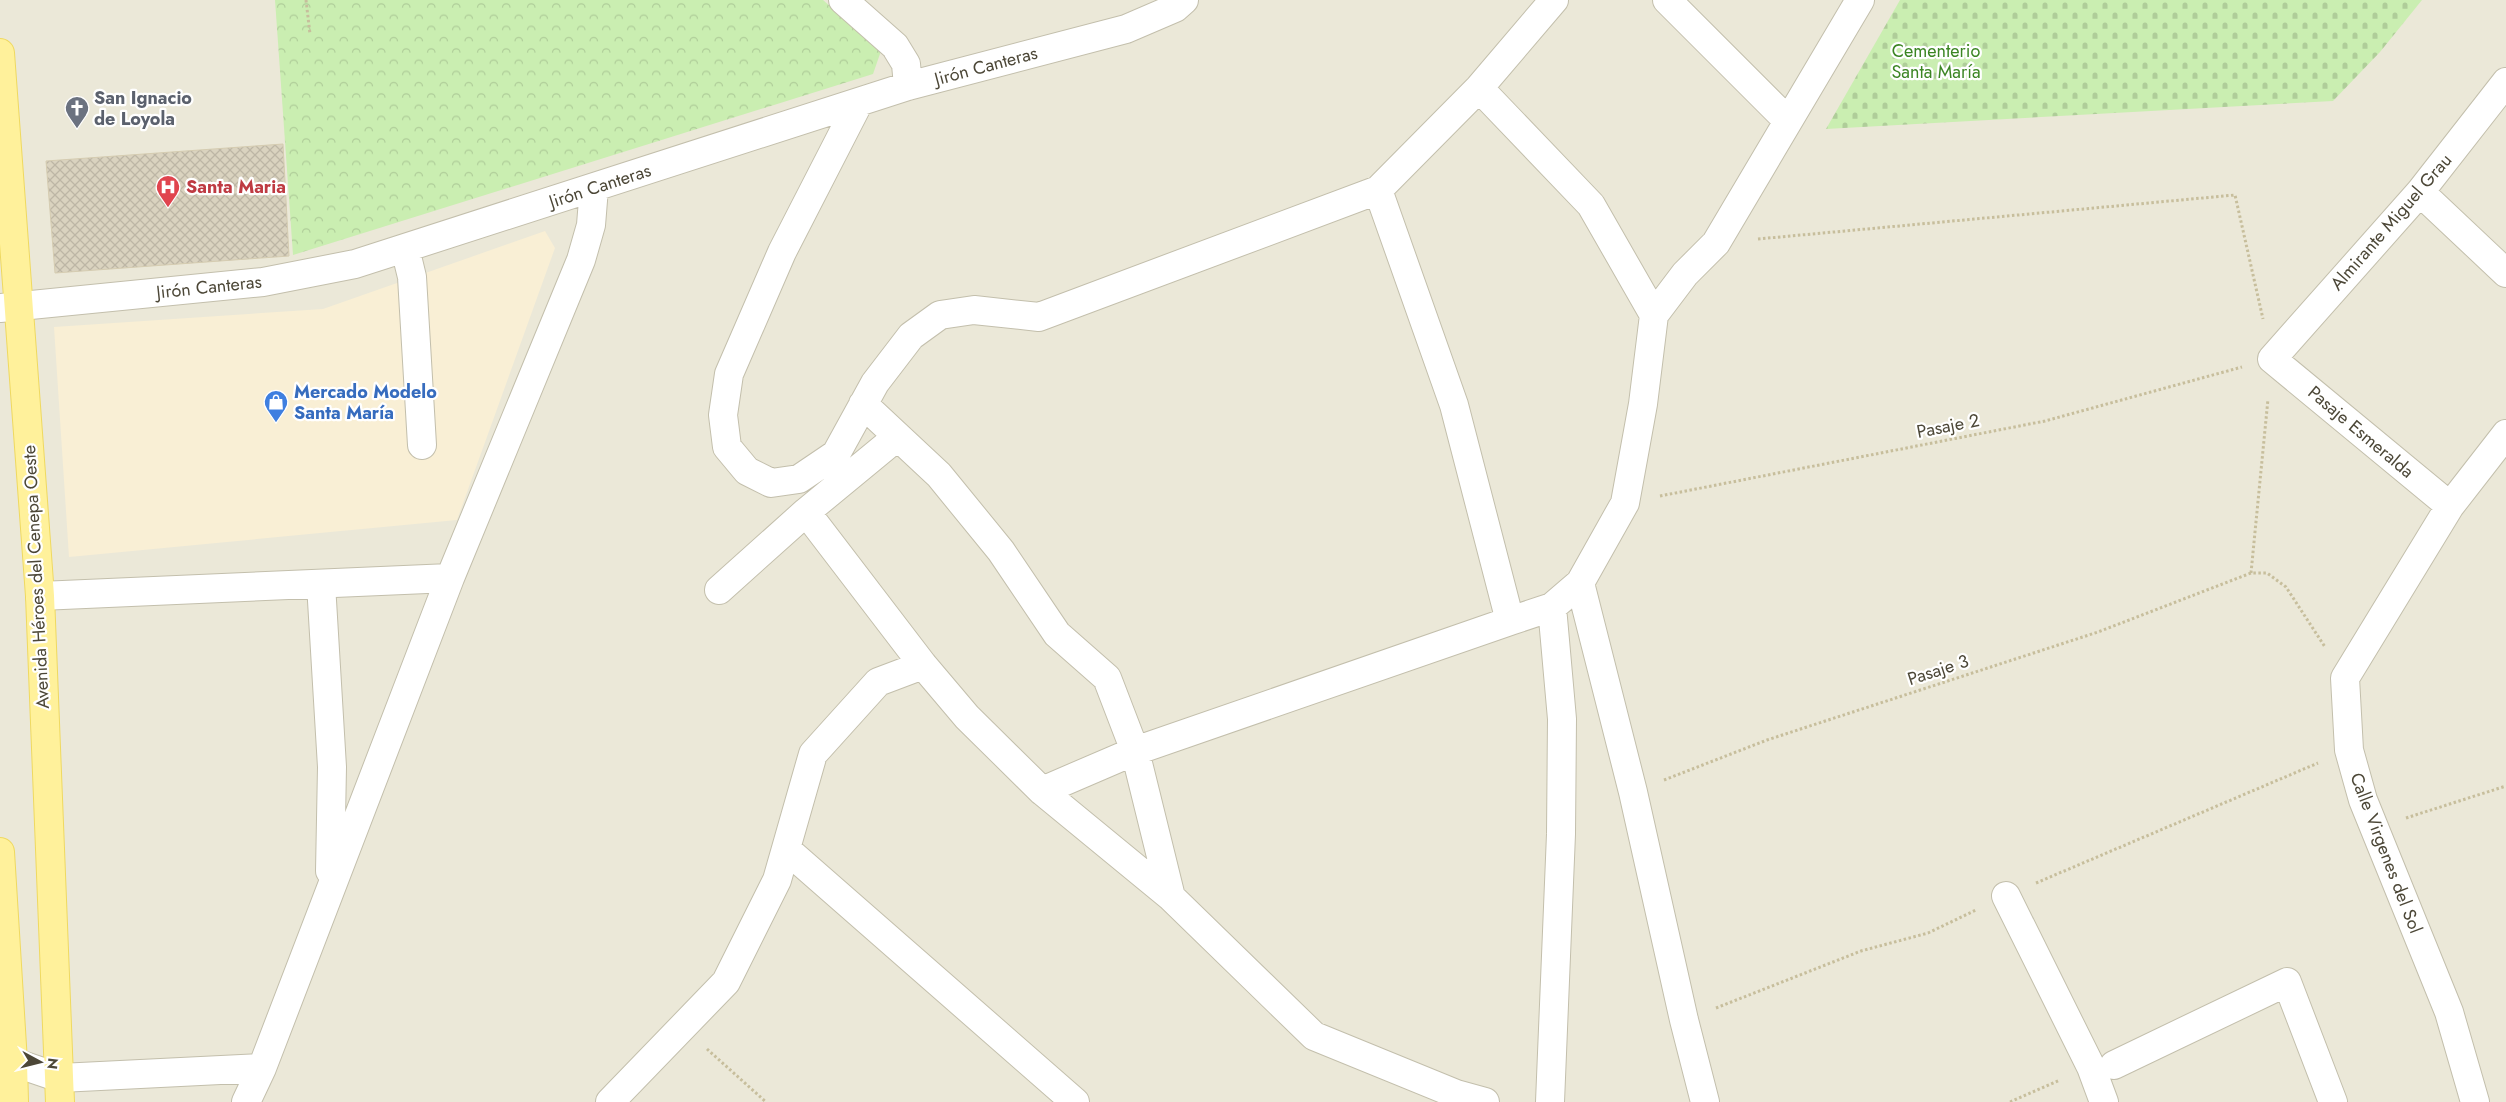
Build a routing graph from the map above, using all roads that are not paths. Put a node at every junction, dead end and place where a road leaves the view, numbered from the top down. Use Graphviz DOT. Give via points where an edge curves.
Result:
graph roads {
  1 [pos="842,0"];
  2 [pos="1184,0"];
  3 [pos="1554,0"];
  4 [pos="1667,0"];
  5 [pos="1860,0"];
  6 [pos="0,53"];
  7 [pos="2506,82"];
  8 [pos="908,86"];
  9 [pos="1479,88"];
  10 [pos="858,104"];
  11 [pos="1787,120"];
  12 [pos="594,188"];
  13 [pos="1378,190"];
  14 [pos="2420,192"];
  15 [pos="406,248"];
  16 [pos="2506,273"];
  17 [pos="9,307"];
  18 [pos="1654,315"];
  19 [pos="2272,359"];
  20 [pos="862,404"];
  21 [pos="2506,434"];
  22 [pos="897,437"];
  23 [pos="422,445"];
  24 [pos="2450,506"];
  25 [pos="806,512"];
  26 [pos="450,578"];
  27 [pos="1580,583"];
  28 [pos="321,584"];
  29 [pos="719,590"];
  30 [pos="40,596"];
  31 [pos="1552,607"];
  32 [pos="1510,621"];
  33 [pos="923,665"];
  34 [pos="1135,751"];
  35 [pos="1042,791"];
  36 [pos="786,849"];
  37 [pos="0,852"];
  38 [pos="330,890"];
  39 [pos="2006,896"];
  40 [pos="1171,897"];
  41 [pos="7,1062"];
  42 [pos="2102,1066"];
  43 [pos="262,1068"];
  44 [pos="60,1090"];
  45 [pos="14,1102"];
  46 [pos="246,1102"];
  47 [pos="610,1102"];
  48 [pos="1075,1102"];
  49 [pos="1485,1102"];
  50 [pos="1550,1102"];
  51 [pos="1705,1102"];
  52 [pos="2104,1102"];
  53 [pos="2333,1102"];
  54 [pos="2475,1102"];
  1 -- 8 [label="street" via="895,46 906,64"];
  2 -- 8 [label="street, Jirón Canteras" via="1175,8 1126,28"];
  3 -- 9 [label="street"];
  4 -- 11 [label="street"];
  5 -- 11 [label="street"];
  6 -- 17 [label="main road, Avenida Héroes del Cenepa Oeste"];
  7 -- 14 [label="street, Almirante Miguel Grau"];
  8 -- 10 [label="street, Jirón Canteras"];
  9 -- 13 [label="street"];
  9 -- 18 [label="street" via="1591,205"];
  10 -- 12 [label="street, Jirón Canteras"];
  10 -- 20 [label="street" via="782,252 729,374 723,415 727,447 747,471 771,483 799,479 836,454"];
  11 -- 18 [label="street" via="1716,243 1685,274"];
  12 -- 15 [label="street, Jirón Canteras"];
  12 -- 26 [label="street" via="591,225 581,260"];
  13 -- 20 [label="street" via="1039,317 974,310 940,315 911,336 874,383"];
  13 -- 32 [label="street" via="1454,405"];
  14 -- 16 [label="street"];
  14 -- 19 [label="street, Almirante Miguel Grau"];
  15 -- 17 [label="street, Jirón Canteras" via="355,264 263,282"];
  15 -- 23 [label="street" via="412,277"];
  17 -- 30 [label="main road, Avenida Héroes del Cenepa Oeste"];
  18 -- 27 [label="street" via="1644,404 1625,503"];
  19 -- 24 [label="street, Pasaje Esmeralda"];
  20 -- 22 [label="street"];
  21 -- 24 [label="street"];
  22 -- 25 [label="street"];
  22 -- 34 [label="street" via="939,475 1001,551 1057,634 1107,678"];
  24 -- 54 [label="street, Calle Virgenes del Sol" via="2345,678 2349,750 2363,800 2449,1012"];
  25 -- 29 [label="street"];
  25 -- 33 [label="street"];
  26 -- 28 [label="street"];
  26 -- 38 [label="street"];
  27 -- 31 [label="street"];
  27 -- 51 [label="street" via="1633,792"];
  28 -- 30 [label="street"];
  28 -- 38 [label="street" via="332,767"];
  30 -- 44 [label="main road, Avenida Héroes del Cenepa Oeste"];
  31 -- 32 [label="street"];
  31 -- 50 [label="street" via="1562,719 1561,834"];
  32 -- 34 [label="street"];
  33 -- 35 [label="street" via="967,717"];
  33 -- 36 [label="street" via="878,682 813,754"];
  34 -- 35 [label="street"];
  34 -- 40 [label="street"];
  35 -- 40 [label="street"];
  36 -- 47 [label="street" via="778,880 726,982"];
  36 -- 48 [label="street"];
  37 -- 41 [label="main road"];
  38 -- 43 [label="street"];
  39 -- 42 [label="street"];
  40 -- 49 [label="street" via="1314,1036 1456,1094"];
  41 -- 44 [label="street"];
  41 -- 45 [label="main road"];
  42 -- 52 [label="street"];
  42 -- 53 [label="street" via="2287,982"];
  43 -- 44 [label="street"];
  43 -- 46 [label="street"];
}
